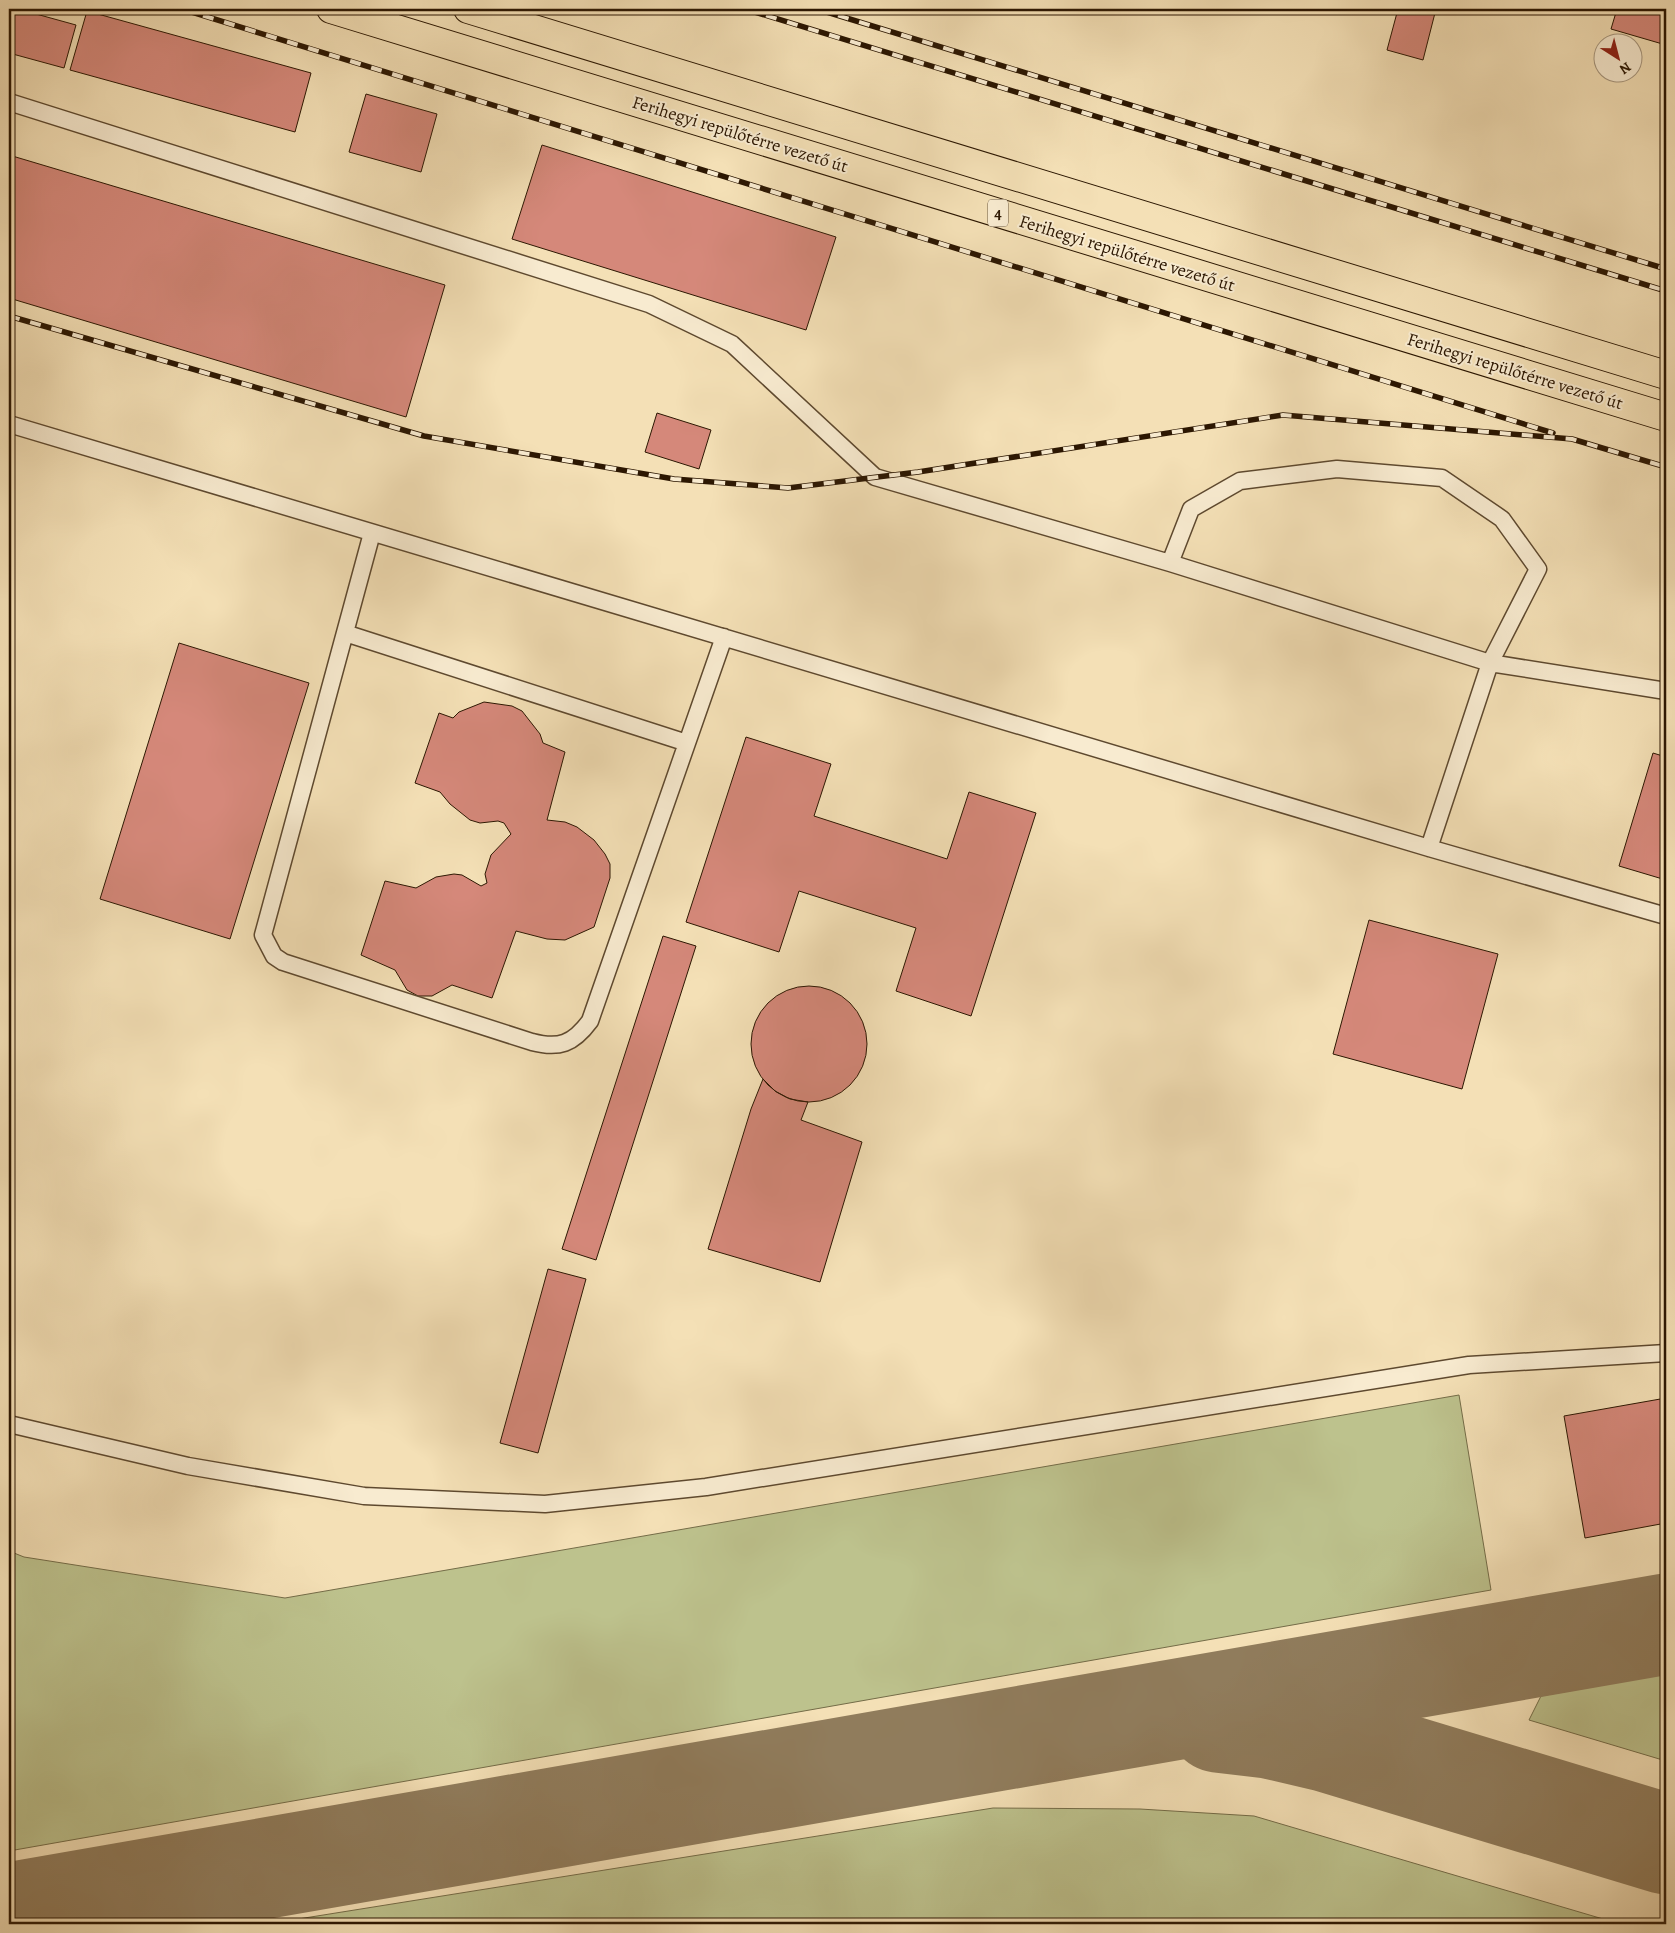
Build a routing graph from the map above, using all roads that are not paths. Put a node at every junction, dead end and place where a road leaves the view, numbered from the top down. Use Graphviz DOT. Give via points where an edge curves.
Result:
graph roads {
  1 [pos="330,9"];
  2 [pos="468,9"];
  3 [pos="9,102"];
  4 [pos="1666,375"];
  5 [pos="1666,417"];
  6 [pos="9,424"];
  7 [pos="372,533"];
  8 [pos="1170,563"];
  9 [pos="345,633"];
  10 [pos="724,637"];
  11 [pos="1490,663"];
  12 [pos="1666,691"];
  13 [pos="687,743"];
  14 [pos="1429,848"];
  15 [pos="1666,916"];
  16 [pos="1666,1353"];
  17 [pos="9,1424"];
  1 -- 5 [label="main road, Ferihegyi repülőtérre vezető út / 4"];
  2 -- 4 [label="main road, 4"];
  3 -- 8 [label="lane" via="649,304 732,344 875,477"];
  6 -- 7 [label="lane"];
  7 -- 9 [label="lane"];
  7 -- 10 [label="lane"];
  8 -- 11 [label="lane"];
  8 -- 11 [label="lane" via="1191,509 1240,481 1337,469 1442,478 1502,519 1538,568"];
  9 -- 13 [label="lane"];
  9 -- 13 [label="lane" via="263,935 274,956 283,962 532,1042 560,1045 582,1032 590,1021"];
  10 -- 13 [label="lane"];
  10 -- 14 [label="lane"];
  11 -- 12 [label="lane"];
  11 -- 14 [label="lane"];
  14 -- 15 [label="lane"];
  16 -- 17 [label="lane" via="1470,1365 706,1487 545,1504 364,1496 188,1466"];
}
